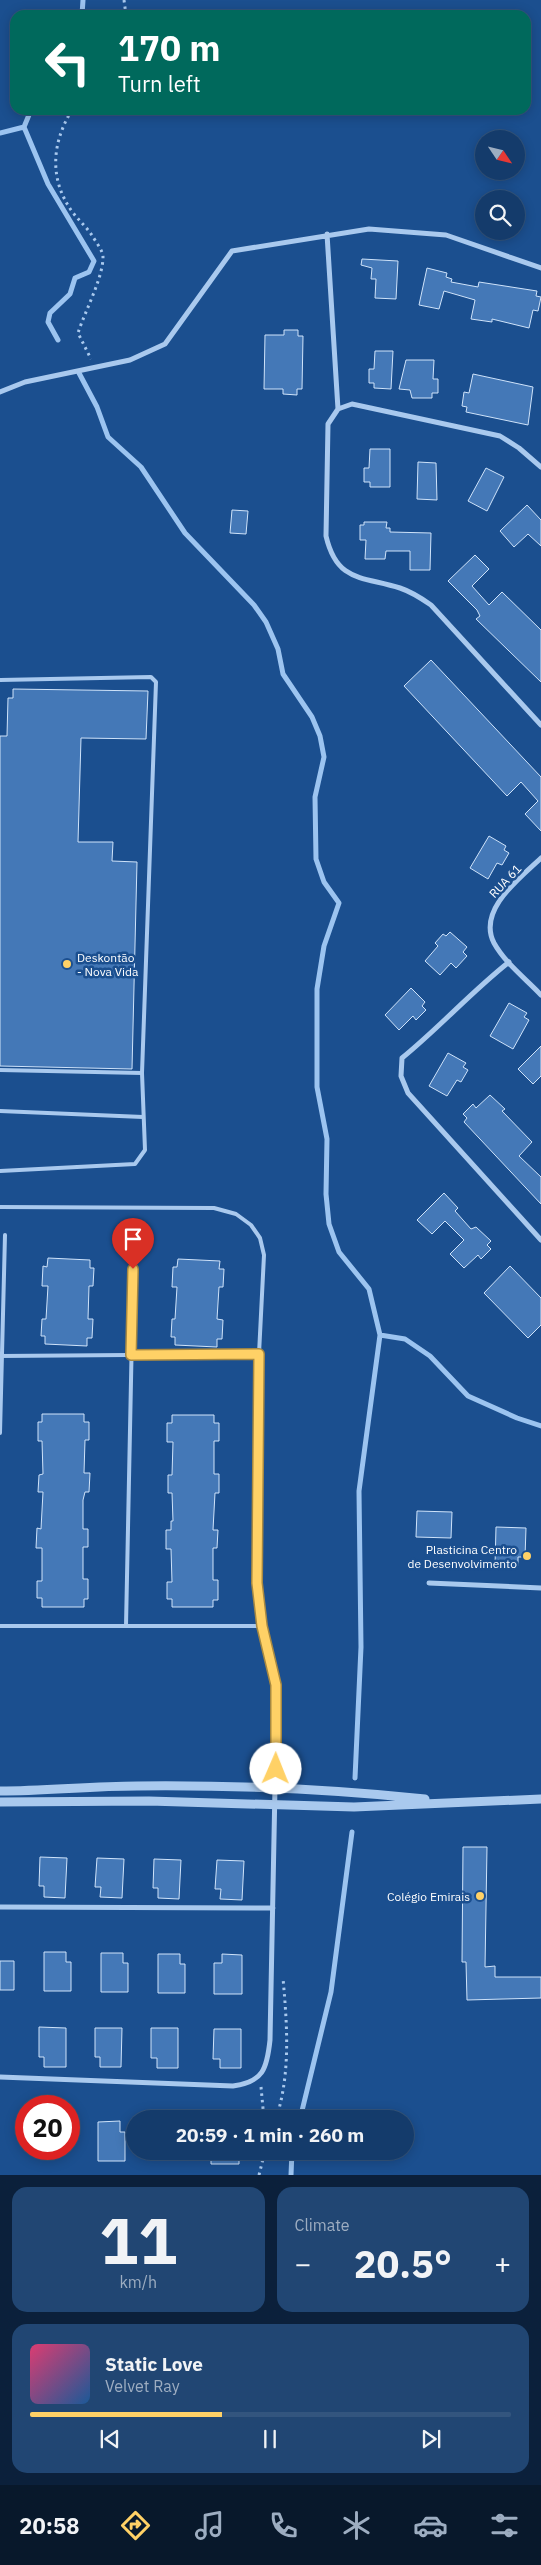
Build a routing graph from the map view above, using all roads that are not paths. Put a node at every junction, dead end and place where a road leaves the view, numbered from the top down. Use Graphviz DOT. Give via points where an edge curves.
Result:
graph roads {
  1 [pos="326,234"];
  2 [pos="541,268"];
  3 [pos="0,392"];
  4 [pos="338,410"];
  5 [pos="541,467"];
  6 [pos="0,680"];
  7 [pos="541,725"];
  8 [pos="541,858"];
  9 [pos="509,962"];
  10 [pos="541,995"];
  11 [pos="0,1070"];
  12 [pos="142,1073"];
  13 [pos="0,1111"];
  14 [pos="143,1117"];
  15 [pos="0,1171"];
  16 [pos="0,1207"];
  17 [pos="134,1234"];
  18 [pos="5,1236"];
  19 [pos="541,1240"];
  20 [pos="259,1354"];
  21 [pos="131,1355"];
  22 [pos="1,1356"];
  23 [pos="0,1433"];
  24 [pos="429,1583"];
  25 [pos="541,1588"];
  26 [pos="0,1626"];
  27 [pos="126,1626"];
  28 [pos="262,1626"];
  29 [pos="275,1787"];
  30 [pos="0,1791"];
  31 [pos="541,1799"];
  32 [pos="0,1802"];
  33 [pos="448,1802"];
  34 [pos="275,1804"];
  35 [pos="0,1907"];
  36 [pos="273,1908"];
  37 [pos="0,2077"];
  1 -- 2 [label="street" via="369,229 446,235"];
  1 -- 3 [label="street" via="232,251 165,344 130,360 25,382"];
  1 -- 4 [label="street"];
  4 -- 5 [label="street" via="352,404 500,436"];
  4 -- 7 [label="street" via="328,424 326,528 330,551 338,565 363,580 398,587 431,605"];
  6 -- 12 [label="lane" via="152,676 156,682"];
  8 -- 9 [label="street, RUA 61" via="495,906 491,921 494,942"];
  9 -- 10 [label="street"];
  9 -- 19 [label="street" via="402,1058 400,1076 408,1093"];
  11 -- 12 [label="lane"];
  12 -- 14 [label="lane"];
  13 -- 14 [label="lane"];
  14 -- 15 [label="lane" via="145,1150 135,1164"];
  16 -- 20 [label="lane" via="214,1208 236,1214 251,1225 260,1238 264,1255"];
  17 -- 21 [label="lane"];
  18 -- 22 [label="lane"];
  20 -- 21 [label="lane"];
  20 -- 28 [label="lane" via="257,1583"];
  21 -- 22 [label="lane"];
  21 -- 27 [label="lane"];
  22 -- 23 [label="lane"];
  24 -- 25 [label="street"];
  26 -- 27 [label="lane"];
  27 -- 28 [label="lane"];
  28 -- 29 [label="lane" via="276,1685"];
  29 -- 30 [label="street" via="135,1786"];
  29 -- 33 [label="street"];
  29 -- 34 [label="street"];
  31 -- 33 [label="street"];
  32 -- 34 [label="street"];
  33 -- 34 [label="street" via="354,1807"];
  34 -- 36 [label="street"];
  35 -- 36 [label="street"];
  36 -- 37 [label="street" via="270,2040 265,2067 258,2079 233,2086"];
}
